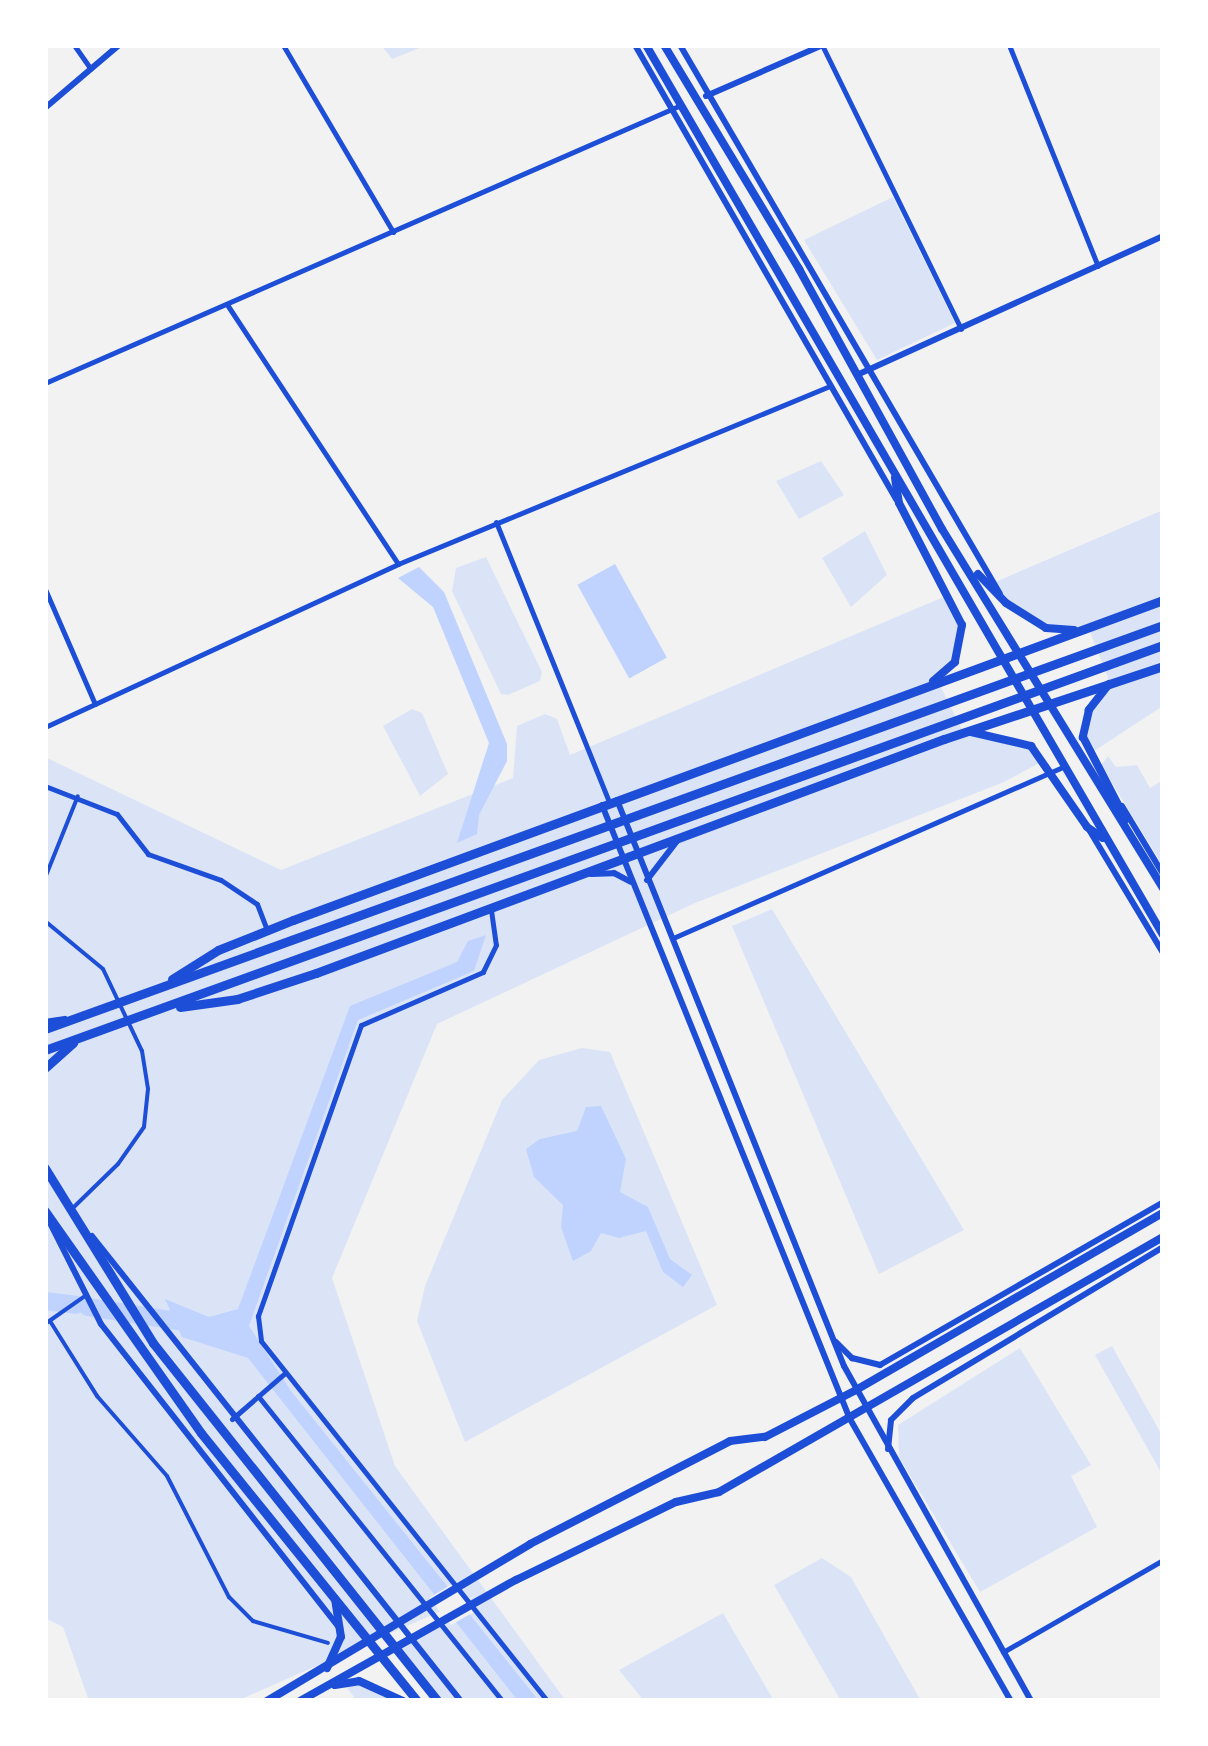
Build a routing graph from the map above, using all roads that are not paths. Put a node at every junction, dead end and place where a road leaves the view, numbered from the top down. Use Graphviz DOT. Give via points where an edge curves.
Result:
graph roads {
  1 [pos="74,45"];
  2 [pos="119,45"];
  3 [pos="283,45"];
  4 [pos="634,45"];
  5 [pos="646,45"];
  6 [pos="664,45"];
  7 [pos="680,45"];
  8 [pos="823,45"];
  9 [pos="1008,45"];
  10 [pos="90,68"];
  11 [pos="708,95"];
  12 [pos="696,100"];
  13 [pos="677,107"];
  14 [pos="45,108"];
  15 [pos="392,232"];
  16 [pos="1163,236"];
  17 [pos="1098,266"];
  18 [pos="228,306"];
  19 [pos="961,329"];
  20 [pos="870,370"];
  21 [pos="859,374"];
  22 [pos="843,380"];
  23 [pos="45,383"];
  24 [pos="832,385"];
  25 [pos="894,472"];
  26 [pos="899,503"];
  27 [pos="496,522"];
  28 [pos="948,537"];
  29 [pos="398,564"];
  30 [pos="45,589"];
  31 [pos="1163,600"];
  32 [pos="1006,603"];
  33 [pos="1163,625"];
  34 [pos="1088,628"];
  35 [pos="1163,645"];
  36 [pos="1022,654"];
  37 [pos="1000,663"];
  38 [pos="1163,666"];
  39 [pos="1110,684"];
  40 [pos="907,696"];
  41 [pos="1051,701"];
  42 [pos="94,704"];
  43 [pos="1027,709"];
  44 [pos="45,727"];
  45 [pos="964,732"];
  46 [pos="1058,769"];
  47 [pos="45,786"];
  48 [pos="78,796"];
  49 [pos="609,801"];
  50 [pos="1122,806"];
  51 [pos="1087,827"];
  52 [pos="1128,830"];
  53 [pos="676,841"];
  54 [pos="1106,841"];
  55 [pos="637,856"];
  56 [pos="624,861"];
  57 [pos="590,874"];
  58 [pos="1163,874"];
  59 [pos="45,878"];
  60 [pos="647,881"];
  61 [pos="634,884"];
  62 [pos="1163,888"];
  63 [pos="492,910"];
  64 [pos="45,921"];
  65 [pos="267,930"];
  66 [pos="1163,935"];
  67 [pos="670,939"];
  68 [pos="1163,953"];
  69 [pos="160,987"];
  70 [pos="120,1002"];
  71 [pos="162,1009"];
  72 [pos="129,1020"];
  73 [pos="45,1025"];
  74 [pos="80,1038"];
  75 [pos="45,1050"];
  76 [pos="45,1068"];
  77 [pos="45,1168"];
  78 [pos="60,1198"];
  79 [pos="1163,1202"];
  80 [pos="70,1210"];
  81 [pos="45,1212"];
  82 [pos="1163,1213"];
  83 [pos="1163,1237"];
  84 [pos="1163,1247"];
  85 [pos="85,1296"];
  86 [pos="47,1322"];
  87 [pos="834,1339"];
  88 [pos="284,1373"];
  89 [pos="856,1390"];
  90 [pos="260,1395"];
  91 [pos="841,1398"];
  92 [pos="866,1411"];
  93 [pos="232,1419"];
  94 [pos="850,1419"];
  95 [pos="890,1455"];
  96 [pos="1163,1560"];
  97 [pos="334,1599"];
  98 [pos="399,1624"];
  99 [pos="340,1630"];
  100 [pos="384,1633"];
  101 [pos="411,1639"];
  102 [pos="370,1642"];
  103 [pos="328,1643"];
  104 [pos="395,1648"];
  105 [pos="1003,1652"];
  106 [pos="381,1657"];
  107 [pos="324,1672"];
  108 [pos="331,1686"];
  109 [pos="399,1700"];
  110 [pos="268,1701"];
  111 [pos="300,1701"];
  112 [pos="417,1701"];
  113 [pos="438,1701"];
  114 [pos="461,1701"];
  115 [pos="502,1701"];
  116 [pos="547,1701"];
  117 [pos="1011,1701"];
  118 [pos="1031,1701"];
  1 -- 10 [label="street"];
  2 -- 10 [label="street"];
  3 -- 15 [label="street"];
  4 -- 13 [label="street"];
  5 -- 13 [label="main road"];
  6 -- 12 [label="main road"];
  7 -- 11 [label="street"];
  8 -- 11 [label="street"];
  8 -- 19 [label="street"];
  9 -- 17 [label="street"];
  10 -- 14 [label="street"];
  11 -- 12 [label="street"];
  11 -- 20 [label="street"];
  12 -- 21 [label="main road"];
  13 -- 15 [label="street"];
  13 -- 22 [label="main road"];
  13 -- 24 [label="street"];
  15 -- 18 [label="street"];
  16 -- 17 [label="street"];
  17 -- 19 [label="street"];
  18 -- 23 [label="street"];
  18 -- 29 [label="street"];
  19 -- 20 [label="street"];
  20 -- 21 [label="street"];
  20 -- 32 [label="street"];
  21 -- 28 [label="main road"];
  22 -- 24 [label="street"];
  22 -- 25 [label="main road"];
  24 -- 26 [label="street"];
  24 -- 27 [label="street"];
  25 -- 26 [label="main road"];
  25 -- 37 [label="main road"];
  26 -- 40 [label="main road" via="962,625 955,662"];
  27 -- 29 [label="street"];
  27 -- 49 [label="street"];
  28 -- 32 [label="main road"];
  28 -- 36 [label="main road"];
  29 -- 42 [label="street"];
  30 -- 42 [label="street"];
  31 -- 34 [label="highway"];
  32 -- 34 [label="main road" via="1046,628"];
  33 -- 69 [label="highway"];
  34 -- 36 [label="highway"];
  35 -- 71 [label="highway"];
  36 -- 37 [label="highway"];
  36 -- 41 [label="main road"];
  37 -- 40 [label="highway"];
  37 -- 43 [label="main road"];
  38 -- 39 [label="highway"];
  39 -- 41 [label="highway"];
  39 -- 50 [label="main road" via="1089,710 1083,737"];
  40 -- 49 [label="highway"];
  41 -- 43 [label="highway"];
  41 -- 52 [label="main road"];
  42 -- 44 [label="street"];
  43 -- 45 [label="highway"];
  43 -- 46 [label="main road"];
  45 -- 46 [label="main road" via="1014,737"];
  45 -- 53 [label="highway"];
  46 -- 51 [label="main road"];
  46 -- 54 [label="main road"];
  46 -- 67 [label="street"];
  47 -- 48 [label="street"];
  48 -- 59 [label="street"];
  48 -- 65 [label="street" via="117,814 148,854 221,880 258,904"];
  49 -- 55 [label="street"];
  49 -- 56 [label="street"];
  49 -- 65 [label="highway"];
  50 -- 52 [label="main road"];
  50 -- 58 [label="street"];
  51 -- 54 [label="main road"];
  51 -- 68 [label="street"];
  52 -- 62 [label="main road"];
  53 -- 55 [label="highway"];
  53 -- 60 [label="street"];
  54 -- 66 [label="main road"];
  55 -- 56 [label="highway"];
  55 -- 60 [label="street"];
  56 -- 57 [label="highway"];
  56 -- 61 [label="street"];
  57 -- 61 [label="street" via="614,873"];
  57 -- 63 [label="highway"];
  60 -- 67 [label="street"];
  61 -- 91 [label="street"];
  63 -- 71 [label="highway" via="237,1000"];
  63 -- 88 [label="street" via="496,945 483,972 361,1025 258,1316 261,1341"];
  64 -- 70 [label="street" via="104,969"];
  65 -- 69 [label="highway" via="218,950"];
  67 -- 87 [label="street"];
  69 -- 70 [label="highway"];
  70 -- 72 [label="street"];
  70 -- 73 [label="highway"];
  71 -- 72 [label="highway"];
  72 -- 74 [label="highway"];
  72 -- 80 [label="street" via="148,1089 144,1127 118,1164"];
  74 -- 75 [label="highway"];
  74 -- 76 [label="highway"];
  77 -- 78 [label="highway"];
  78 -- 80 [label="street"];
  78 -- 100 [label="highway" via="154,1343"];
  79 -- 87 [label="street" via="880,1365 852,1358"];
  80 -- 93 [label="street"];
  81 -- 85 [label="street"];
  81 -- 97 [label="highway" via="135,1345"];
  82 -- 89 [label="main road"];
  83 -- 92 [label="main road"];
  84 -- 95 [label="street" via="912,1398 891,1420"];
  85 -- 86 [label="street"];
  85 -- 99 [label="street"];
  86 -- 103 [label="street" via="97,1396 167,1476 229,1596 254,1621"];
  87 -- 89 [label="street"];
  88 -- 90 [label="street"];
  88 -- 116 [label="street"];
  89 -- 91 [label="main road"];
  89 -- 92 [label="street"];
  90 -- 93 [label="street"];
  90 -- 115 [label="street"];
  91 -- 94 [label="street"];
  91 -- 98 [label="main road" via="765,1437 730,1441 530,1544"];
  92 -- 94 [label="main road"];
  92 -- 95 [label="street"];
  93 -- 98 [label="street"];
  94 -- 101 [label="main road" via="719,1492 676,1502"];
  94 -- 117 [label="street"];
  95 -- 105 [label="street"];
  96 -- 105 [label="street"];
  97 -- 99 [label="main road"];
  97 -- 102 [label="highway"];
  98 -- 100 [label="main road"];
  98 -- 101 [label="street"];
  99 -- 107 [label="main road"];
  100 -- 102 [label="main road"];
  100 -- 104 [label="highway"];
  101 -- 104 [label="main road"];
  101 -- 114 [label="street"];
  102 -- 106 [label="highway"];
  102 -- 107 [label="main road"];
  104 -- 106 [label="main road"];
  104 -- 113 [label="highway"];
  105 -- 118 [label="street"];
  106 -- 108 [label="main road"];
  106 -- 112 [label="highway"];
  107 -- 110 [label="main road"];
  108 -- 109 [label="main road" via="359,1681"];
  108 -- 111 [label="main road"];
}
